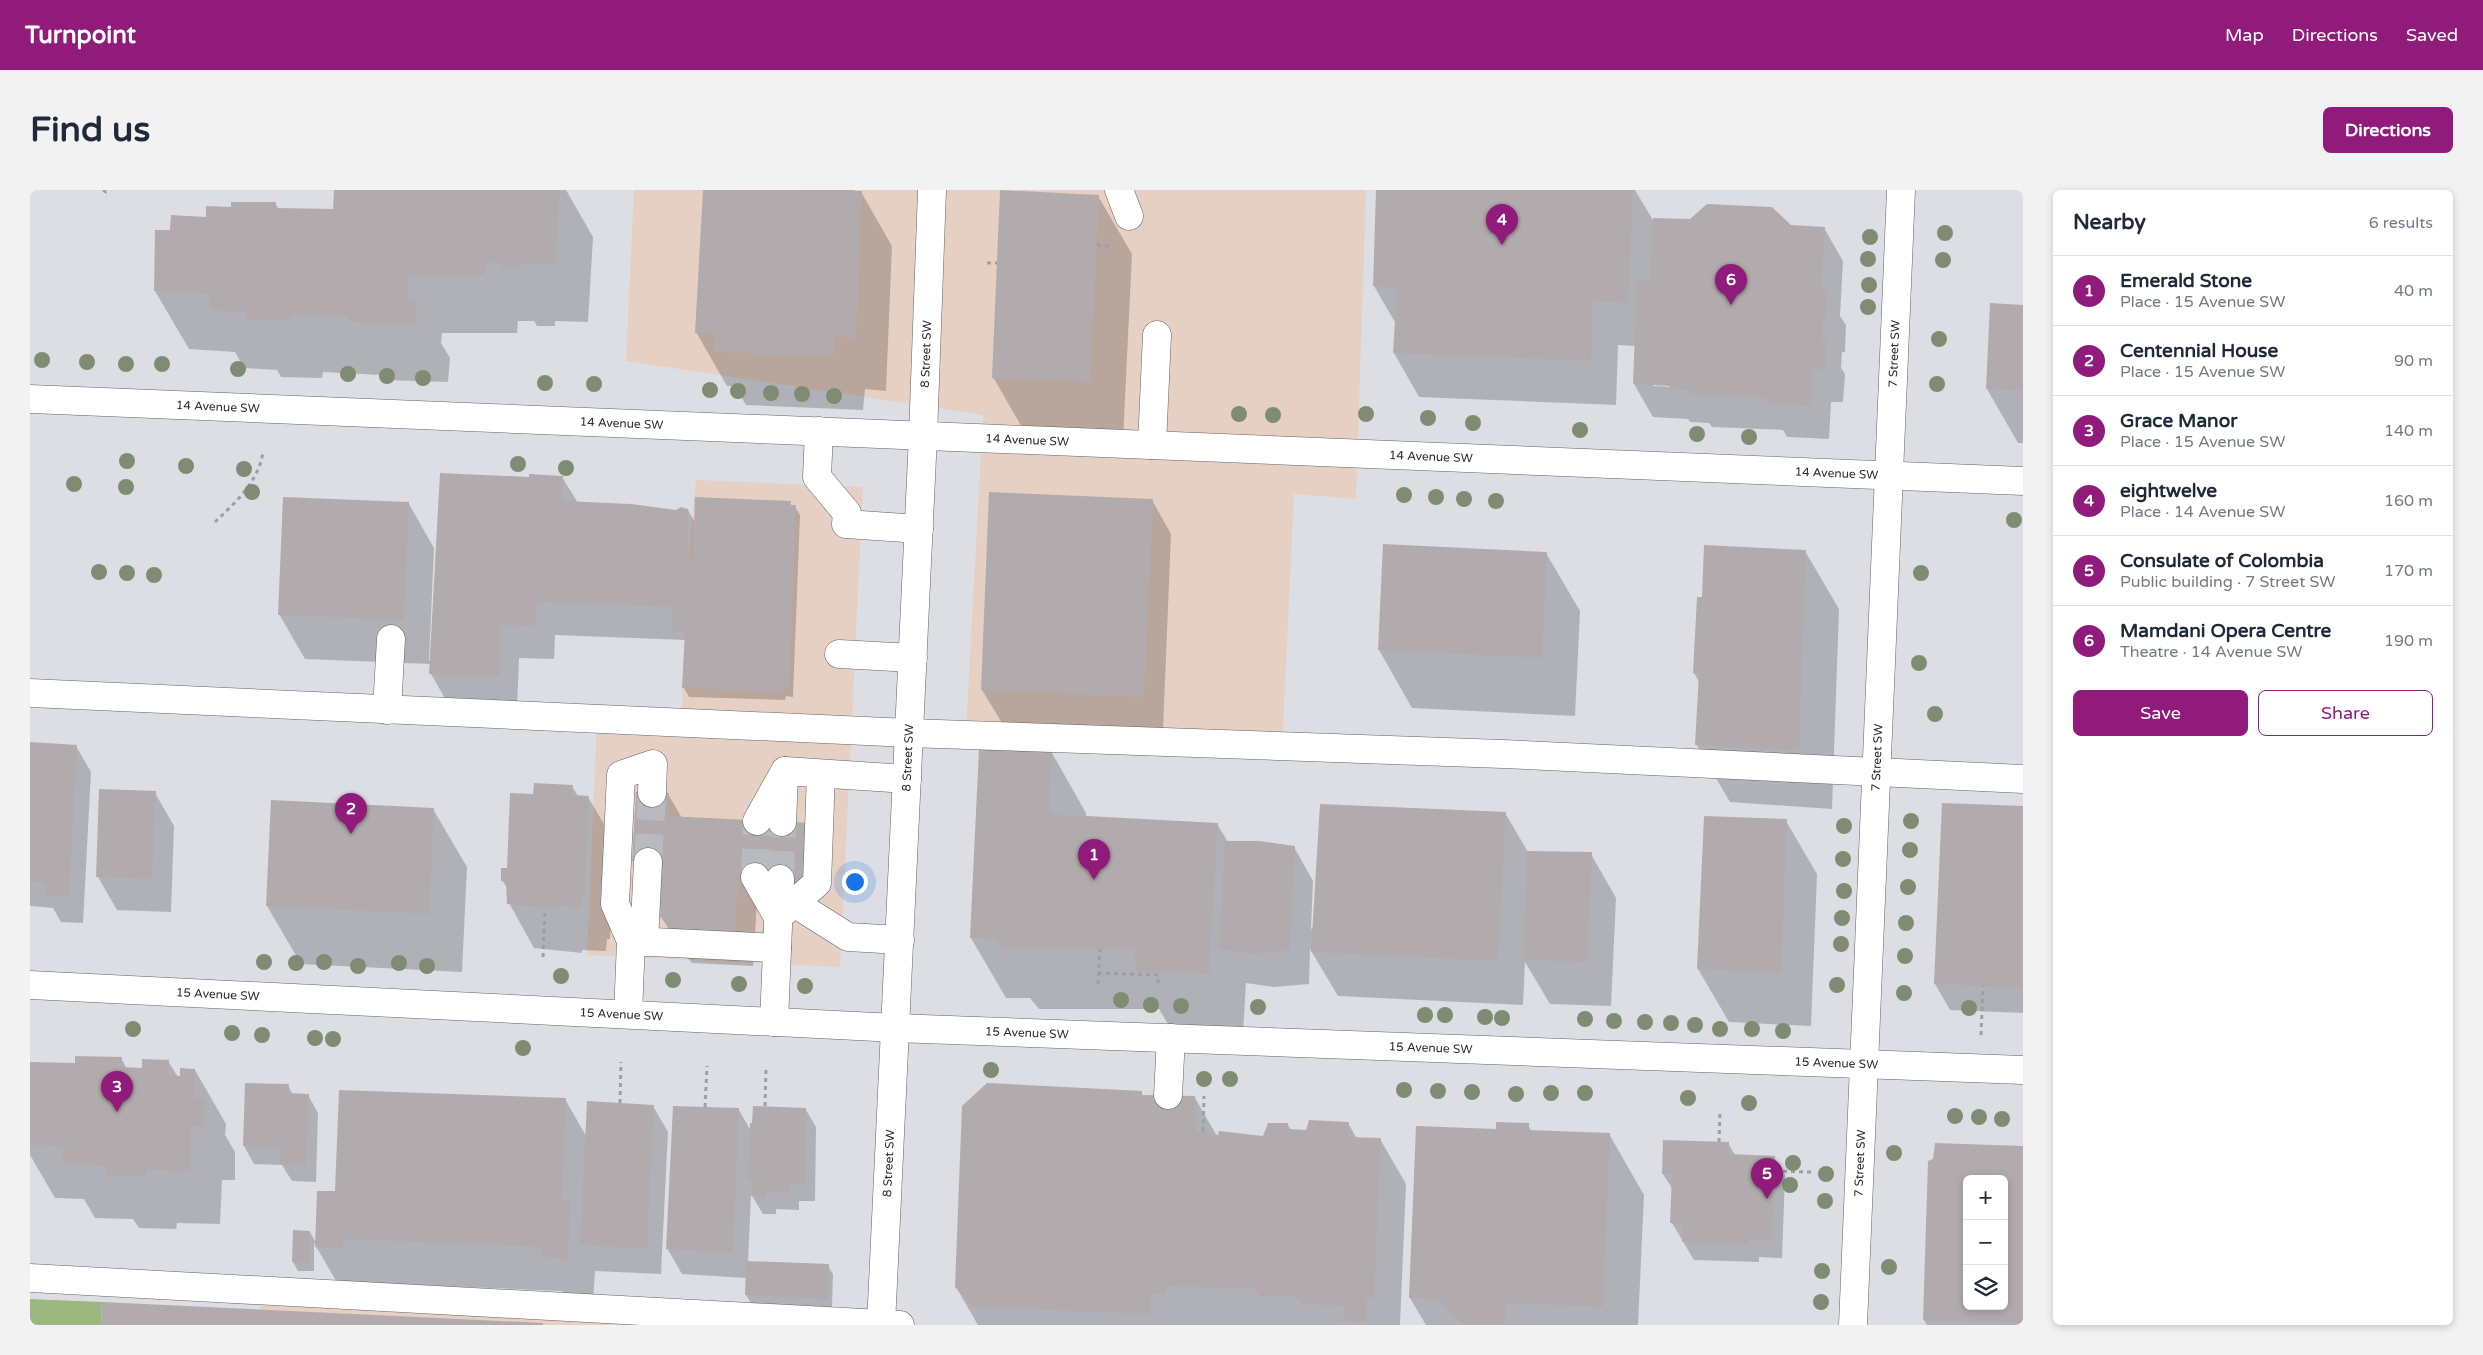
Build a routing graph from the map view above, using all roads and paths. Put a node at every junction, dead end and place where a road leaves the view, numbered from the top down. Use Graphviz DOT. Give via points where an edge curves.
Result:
graph roads {
  1 [pos="103,190"];
  2 [pos="110,190"];
  3 [pos="932,190"];
  4 [pos="1119,190"];
  5 [pos="1901,190"];
  6 [pos="1129,216"];
  7 [pos="987,263"];
  8 [pos="997,263"];
  9 [pos="1157,334"];
  10 [pos="30,399"];
  11 [pos="819,431"];
  12 [pos="923,436"];
  13 [pos="1152,445"];
  14 [pos="264,452"];
  15 [pos="1890,474"];
  16 [pos="2023,481"];
  17 [pos="215,522"];
  18 [pos="919,529"];
  19 [pos="391,639"];
  20 [pos="839,654"];
  21 [pos="913,658"];
  22 [pos="30,693"];
  23 [pos="387,710"];
  24 [pos="909,733"];
  25 [pos="1876,773"];
  26 [pos="821,774"];
  27 [pos="2023,778"];
  28 [pos="907,780"];
  29 [pos="652,792"];
  30 [pos="769,821"];
  31 [pos="648,862"];
  32 [pos="767,878"];
  33 [pos="545,909"];
  34 [pos="786,910"];
  35 [pos="900,940"];
  36 [pos="638,941"];
  37 [pos="777,948"];
  38 [pos="1100,949"];
  39 [pos="543,957"];
  40 [pos="1098,973"];
  41 [pos="1098,984"];
  42 [pos="30,985"];
  43 [pos="1158,986"];
  44 [pos="1983,986"];
  45 [pos="628,1014"];
  46 [pos="774,1022"];
  47 [pos="896,1028"];
  48 [pos="1171,1038"];
  49 [pos="1981,1040"];
  50 [pos="622,1062"];
  51 [pos="1864,1063"];
  52 [pos="707,1066"];
  53 [pos="766,1068"];
  54 [pos="2023,1070"];
  55 [pos="1204,1088"];
  56 [pos="1168,1095"];
  57 [pos="620,1103"];
  58 [pos="765,1106"];
  59 [pos="705,1107"];
  60 [pos="1720,1111"];
  61 [pos="1203,1131"];
  62 [pos="1719,1142"];
  63 [pos="1775,1171"];
  64 [pos="1811,1172"];
  65 [pos="30,1278"];
  66 [pos="887,1325"];
  67 [pos="1853,1325"];
  1 -- 2 [label="path"];
  3 -- 12 [label="street, 8 Street SW"];
  4 -- 6 [label="street"];
  5 -- 15 [label="street, 7 Street SW"];
  7 -- 8 [label="path"];
  9 -- 13 [label="street"];
  10 -- 11 [label="street, 14 Avenue SW"];
  11 -- 12 [label="street, 14 Avenue SW"];
  11 -- 18 [label="street" via="817,477 847,513 846,524"];
  12 -- 13 [label="street, 14 Avenue SW"];
  12 -- 18 [label="street, 8 Street SW"];
  13 -- 15 [label="street, 14 Avenue SW"];
  14 -- 17 [label="path" via="261,467 238,500"];
  15 -- 16 [label="street, 14 Avenue SW"];
  15 -- 25 [label="street, 7 Street SW"];
  18 -- 21 [label="street, 8 Street SW"];
  19 -- 23 [label="street"];
  20 -- 21 [label="street"];
  21 -- 24 [label="street, 8 Street SW"];
  22 -- 23 [label="street"];
  23 -- 24 [label="street"];
  24 -- 25 [label="street" via="1503,754"];
  24 -- 28 [label="street, 8 Street SW"];
  25 -- 27 [label="street"];
  25 -- 51 [label="street, 7 Street SW"];
  26 -- 28 [label="street"];
  26 -- 30 [label="street" via="785,771"];
  26 -- 34 [label="street" via="817,883"];
  28 -- 35 [label="street, 8 Street SW"];
  29 -- 36 [label="street" via="653,764 621,775 615,904"];
  31 -- 36 [label="street"];
  32 -- 34 [label="street"];
  33 -- 39 [label="path"];
  34 -- 35 [label="street" via="848,937"];
  34 -- 37 [label="street"];
  35 -- 47 [label="street, 8 Street SW"];
  36 -- 37 [label="street"];
  36 -- 45 [label="street"];
  37 -- 46 [label="street"];
  38 -- 40 [label="path"];
  40 -- 41 [label="path"];
  40 -- 43 [label="path" via="1158,975"];
  42 -- 45 [label="street, 15 Avenue SW"];
  44 -- 49 [label="path"];
  45 -- 46 [label="street, 15 Avenue SW"];
  46 -- 47 [label="street, 15 Avenue SW"];
  47 -- 48 [label="street, 15 Avenue SW"];
  47 -- 66 [label="street, 8 Street SW"];
  48 -- 51 [label="street, 15 Avenue SW"];
  48 -- 56 [label="street"];
  50 -- 57 [label="path"];
  51 -- 54 [label="street, 15 Avenue SW"];
  51 -- 67 [label="street, 7 Street SW"];
  52 -- 59 [label="path"];
  53 -- 58 [label="path"];
  55 -- 61 [label="path"];
  60 -- 62 [label="path"];
  63 -- 64 [label="path"];
  65 -- 66 [label="street"];
}
